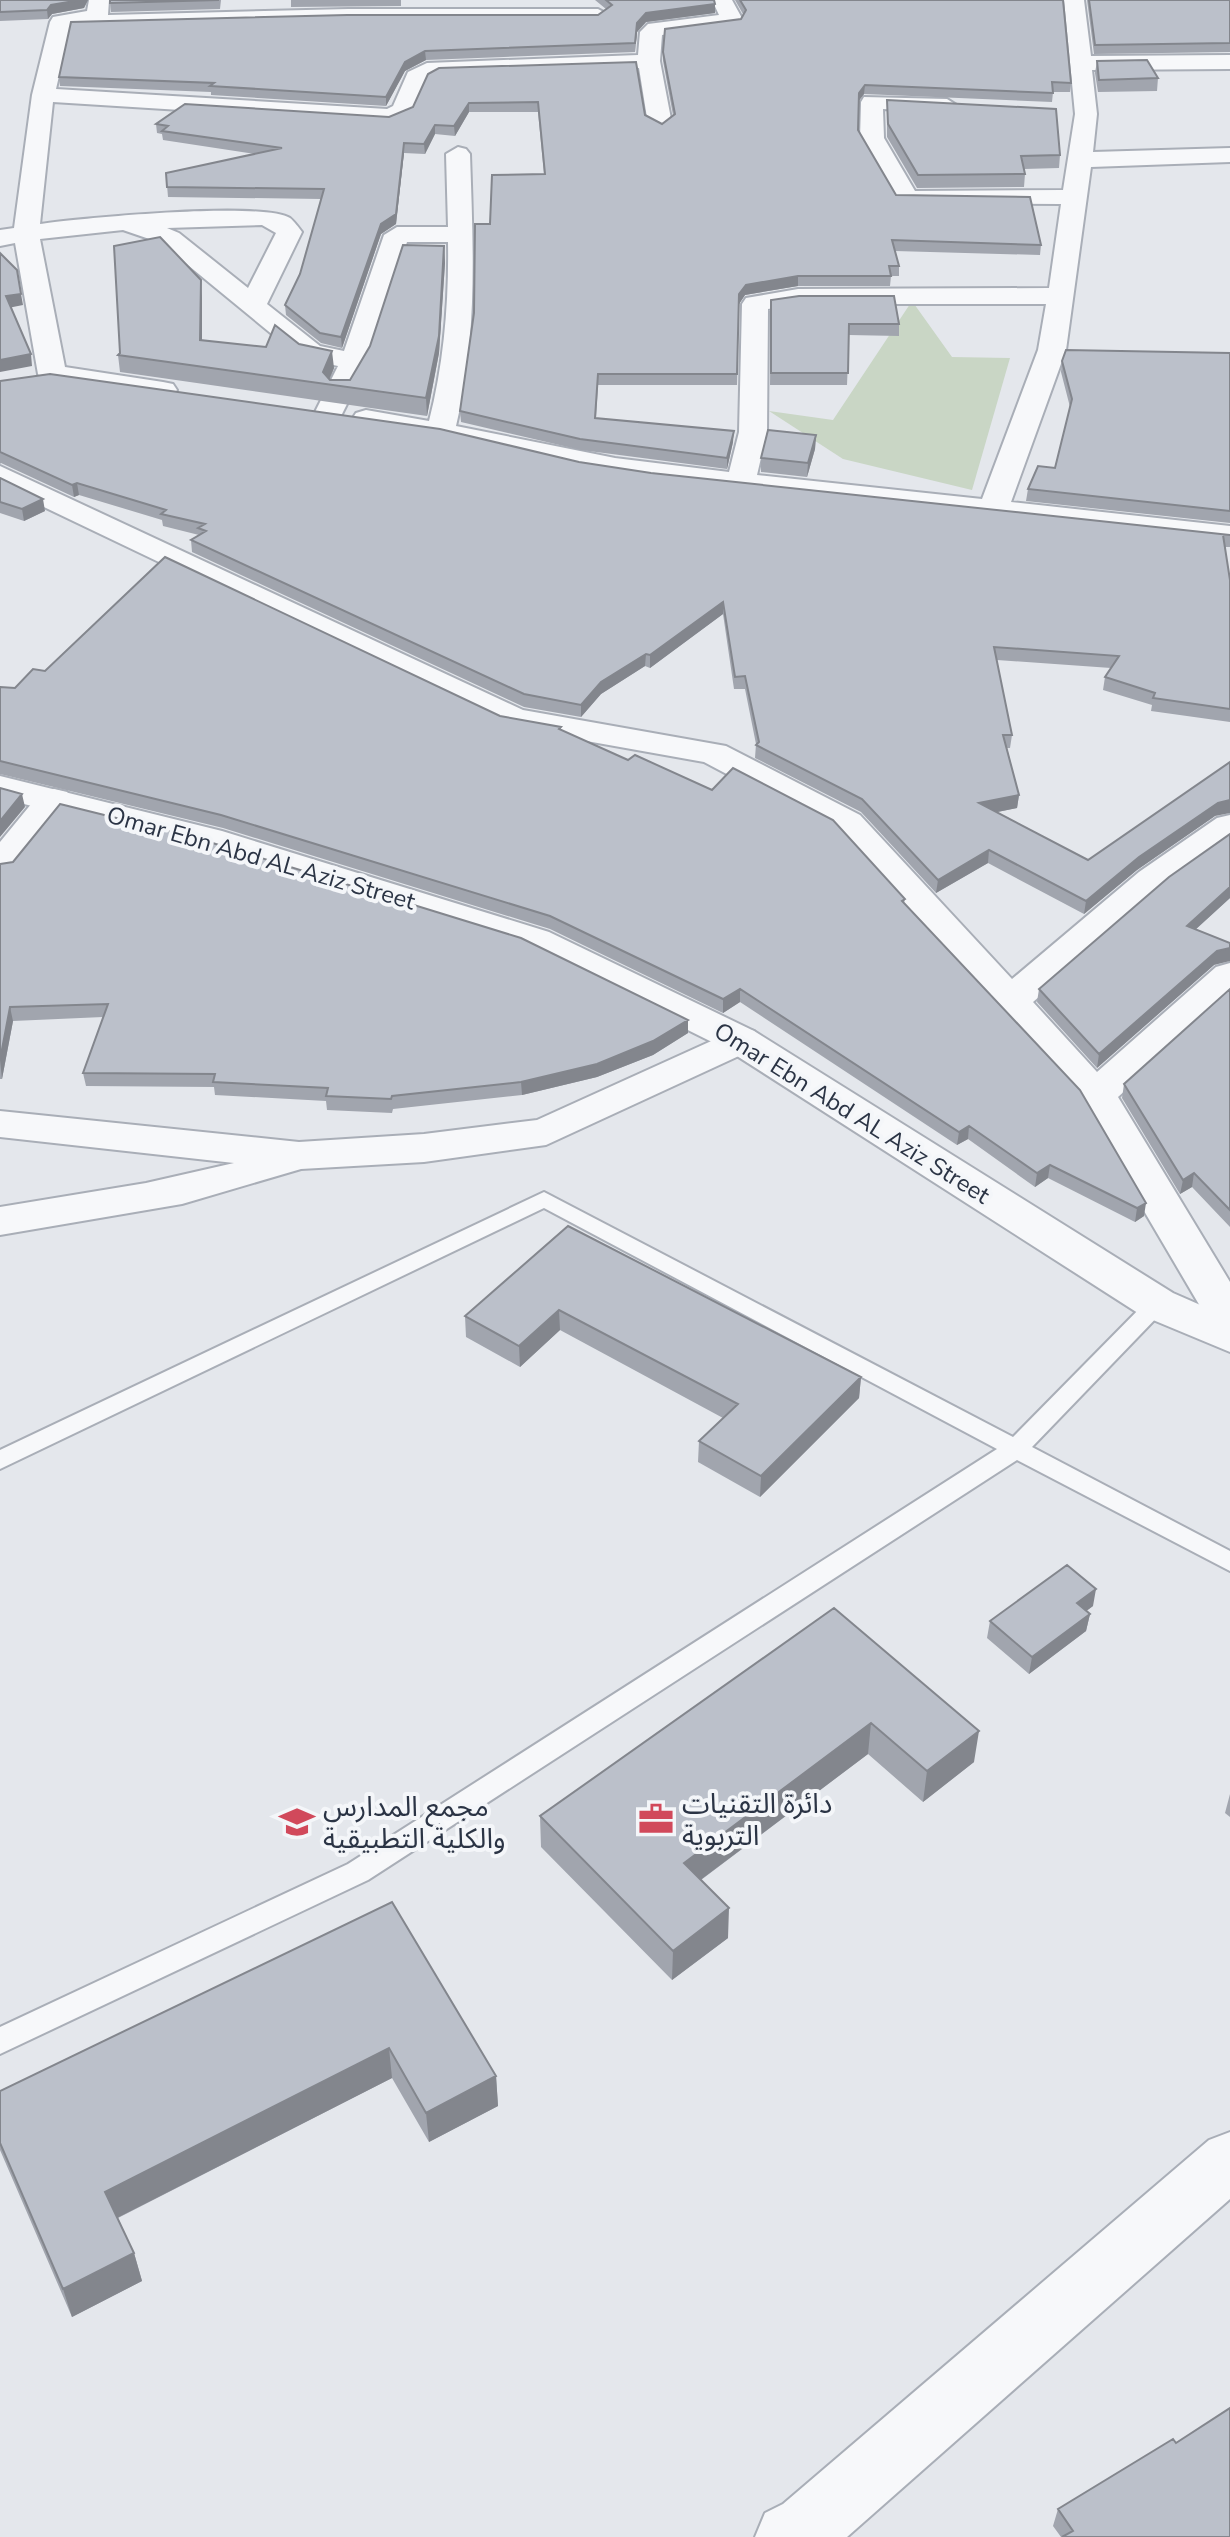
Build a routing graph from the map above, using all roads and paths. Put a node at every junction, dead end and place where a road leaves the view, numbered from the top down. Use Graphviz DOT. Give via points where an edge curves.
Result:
graph roads {
  1 [pos="99,0"];
  2 [pos="722,0"];
  3 [pos="1074,0"];
  4 [pos="598,15"];
  5 [pos="61,22"];
  6 [pos="649,61"];
  7 [pos="1081,64"];
  8 [pos="1221,69"];
  9 [pos="43,95"];
  10 [pos="964,107"];
  11 [pos="1055,113"];
  12 [pos="1086,114"];
  13 [pos="660,124"];
  14 [pos="458,154"];
  15 [pos="1230,155"];
  16 [pos="1078,160"];
  17 [pos="1072,197"];
  18 [pos="125,222"];
  19 [pos="459,234"];
  20 [pos="13,236"];
  21 [pos="1061,296"];
  22 [pos="253,306"];
  23 [pos="1052,350"];
  24 [pos="1082,351"];
  25 [pos="354,362"];
  26 [pos="190,394"];
  27 [pos="297,410"];
  28 [pos="328,414"];
  29 [pos="441,429"];
  30 [pos="0,475"];
  31 [pos="741,482"];
  32 [pos="994,508"];
  33 [pos="1230,535"];
  34 [pos="0,787"];
  35 [pos="54,800"];
  36 [pos="1230,826"];
  37 [pos="0,865"];
  38 [pos="1230,975"];
  39 [pos="1010,1001"];
  40 [pos="740,1040"];
  41 [pos="1096,1095"];
  42 [pos="0,1124"];
  43 [pos="299,1156"];
  44 [pos="0,1221"];
  45 [pos="1157,1304"];
  46 [pos="1230,1319"];
  47 [pos="1230,1336"];
  48 [pos="1016,1449"];
  49 [pos="0,1460"];
  50 [pos="1230,1562"];
  51 [pos="0,2041"];
  52 [pos="1230,2160"];
  53 [pos="789,2537"];
  1 -- 5 [label="street" via="97,16"];
  2 -- 6 [label="street" via="732,20 656,29 651,32"];
  3 -- 7 [label="street"];
  4 -- 5 [label="street"];
  5 -- 9 [label="street"];
  6 -- 9 [label="street" via="435,68 416,77 403,110 390,116"];
  6 -- 13 [label="street"];
  7 -- 8 [label="street"];
  7 -- 12 [label="street"];
  9 -- 20 [label="street"];
  10 -- 17 [label="street" via="872,102 872,138 907,198"];
  11 -- 12 [label="street"];
  12 -- 16 [label="street"];
  14 -- 19 [label="street"];
  15 -- 16 [label="street"];
  16 -- 17 [label="street"];
  17 -- 21 [label="street"];
  18 -- 20 [label="street"];
  18 -- 22 [label="street" via="170,238"];
  18 -- 22 [label="street" via="262,218 281,223 289,232"];
  19 -- 25 [label="street" via="397,235"];
  19 -- 29 [label="street" via="462,289"];
  20 -- 26 [label="street" via="39,376"];
  21 -- 23 [label="street"];
  21 -- 31 [label="street" via="811,296 755,304 753,432"];
  22 -- 25 [label="street" via="311,352"];
  23 -- 24 [label="street"];
  23 -- 32 [label="street"];
  25 -- 28 [label="street"];
  27 -- 28 [label="street"];
  28 -- 29 [label="street"];
  29 -- 31 [label="street" via="580,462"];
  30 -- 39 [label="street" via="514,719 714,753 847,823"];
  31 -- 32 [label="street"];
  32 -- 33 [label="street"];
  34 -- 35 [label="street, Omar Ebn Abd AL Aziz Street"];
  35 -- 37 [label="street"];
  35 -- 40 [label="street, Omar Ebn Abd AL Aziz Street" via="209,839 536,940"];
  36 -- 39 [label="street" via="1152,880"];
  38 -- 41 [label="street"];
  39 -- 41 [label="street"];
  40 -- 43 [label="street" via="546,1132 424,1148"];
  40 -- 45 [label="street, Omar Ebn Abd AL Aziz Street"];
  41 -- 46 [label="street"];
  42 -- 43 [label="street"];
  43 -- 44 [label="street" via="227,1182"];
  45 -- 47 [label="street, Omar Ebn Abd AL Aziz Street"];
  45 -- 48 [label="lane"];
  48 -- 49 [label="lane" via="544,1199"];
  48 -- 50 [label="lane"];
  48 -- 51 [label="lane" via="358,1872"];
  52 -- 53 [label="street" via="807,2528"];
}
